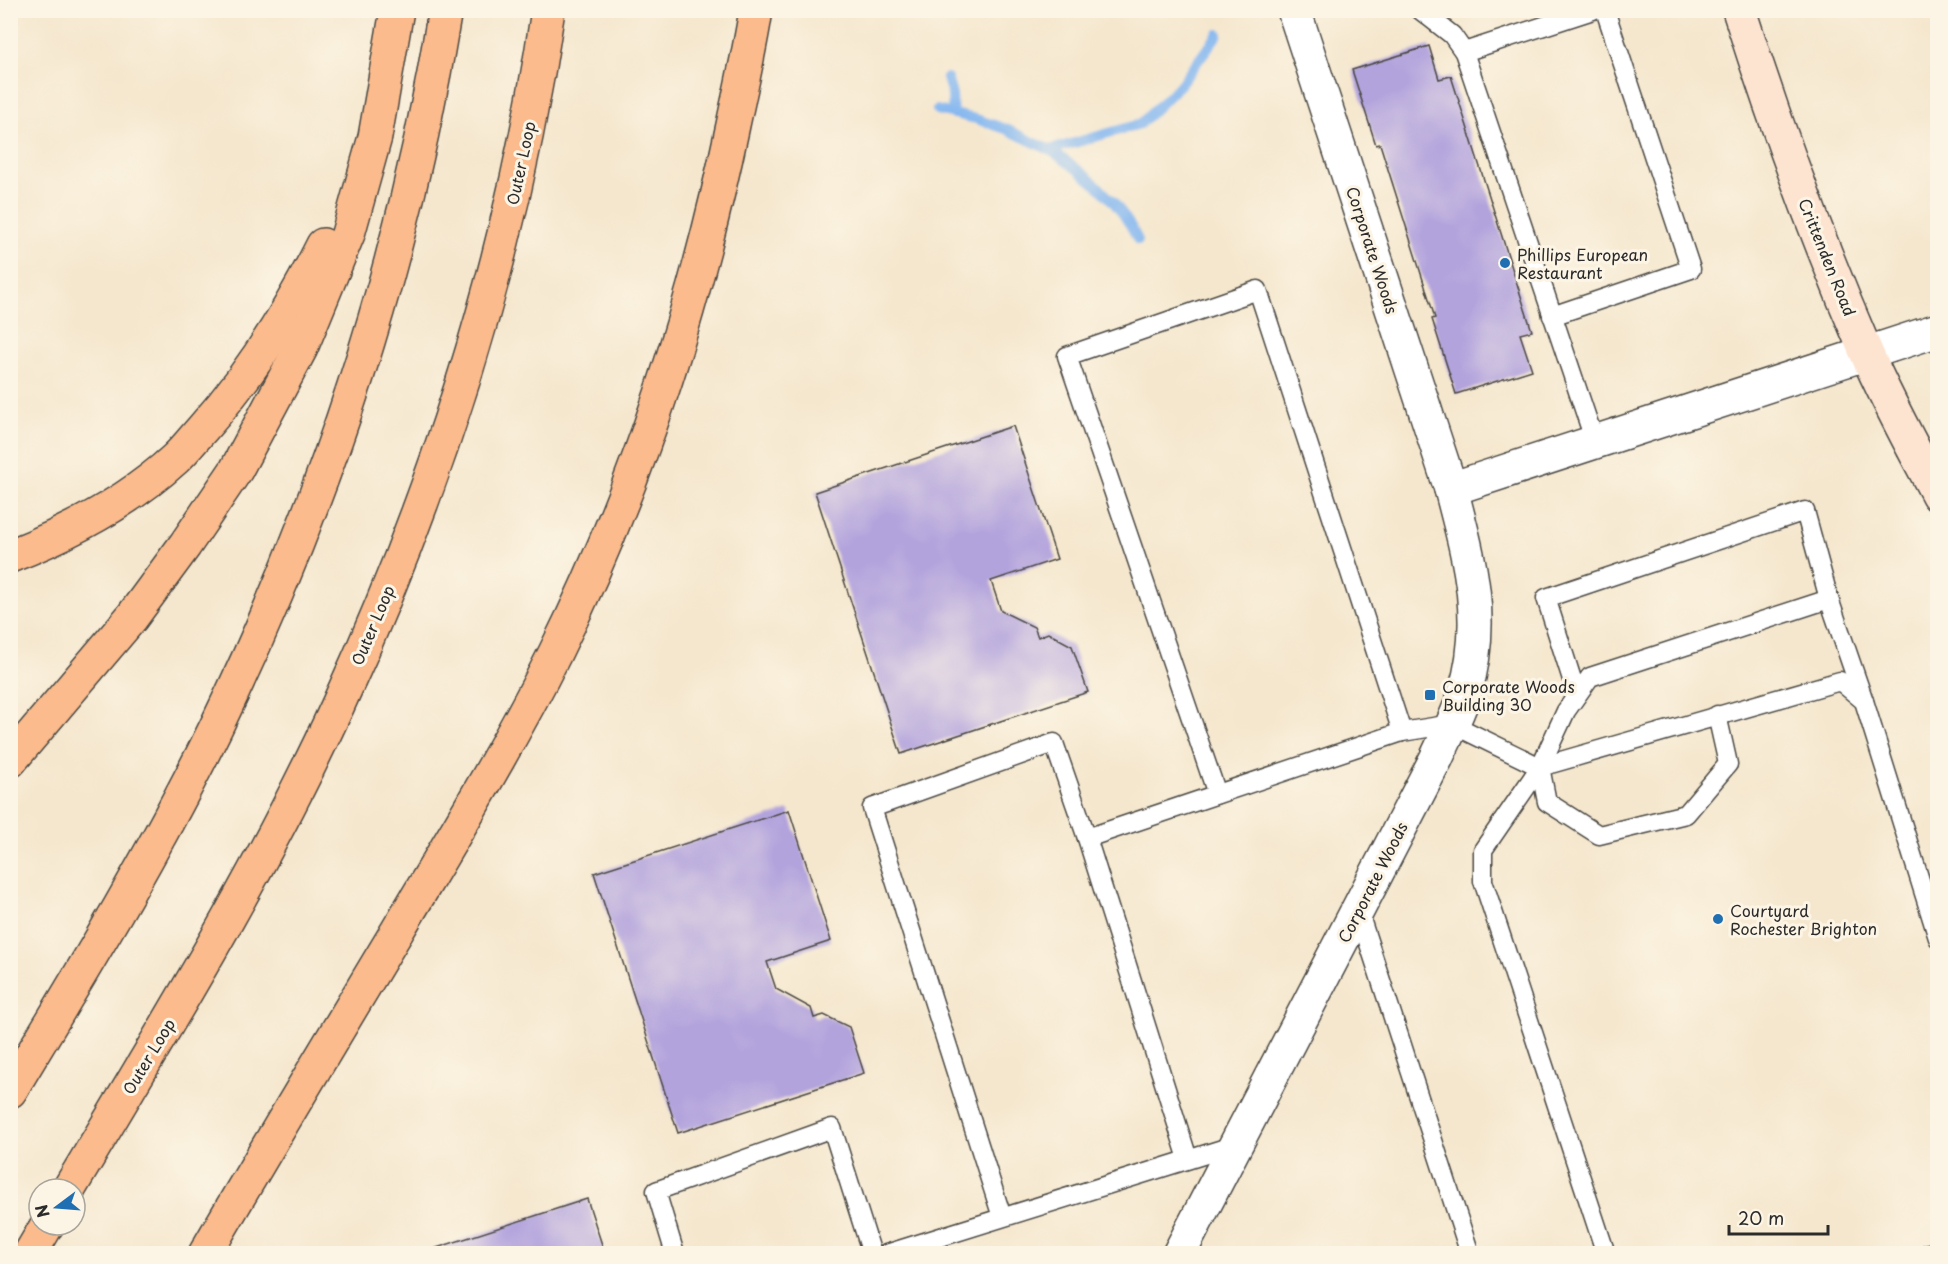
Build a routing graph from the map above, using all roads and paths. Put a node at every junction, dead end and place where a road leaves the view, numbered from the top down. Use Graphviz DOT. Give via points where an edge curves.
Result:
graph roads {
  1 [pos="445,10"];
  2 [pos="548,10"];
  3 [pos="756,10"];
  4 [pos="1294,10"];
  5 [pos="1420,10"];
  6 [pos="1593,10"];
  7 [pos="1605,10"];
  8 [pos="1739,10"];
  9 [pos="394,26"];
  10 [pos="1464,52"];
  11 [pos="1552,316"];
  12 [pos="1938,330"];
  13 [pos="1866,354"];
  14 [pos="1595,442"];
  15 [pos="1451,489"];
  16 [pos="1938,495"];
  17 [pos="10,556"];
  18 [pos="1829,599"];
  19 [pos="1577,695"];
  20 [pos="1864,701"];
  21 [pos="1717,715"];
  22 [pos="1452,724"];
  23 [pos="1402,732"];
  24 [pos="10,760"];
  25 [pos="1540,767"];
  26 [pos="1217,794"];
  27 [pos="1087,838"];
  28 [pos="1358,909"];
  29 [pos="1938,938"];
  30 [pos="10,1091"];
  31 [pos="1235,1145"];
  32 [pos="1188,1159"];
  33 [pos="256,1166"];
  34 [pos="76,1177"];
  35 [pos="1002,1217"];
  36 [pos="40,1237"];
  37 [pos="1938,1250"];
  38 [pos="30,1254"];
  39 [pos="195,1254"];
  40 [pos="205,1254"];
  41 [pos="675,1254"];
  42 [pos="872,1254"];
  43 [pos="886,1254"];
  44 [pos="1179,1254"];
  45 [pos="1470,1254"];
  46 [pos="1606,1254"];
  47 [pos="1927,1254"];
  1 -- 30 [label="highway" via="416,165 387,282 348,406 289,566 175,804 101,940"];
  2 -- 34 [label="highway, Outer Loop" via="518,175 485,305 449,422 386,595 337,707 254,869"];
  3 -- 33 [label="highway" via="718,194 688,310 651,425 603,546 557,649 500,757"];
  4 -- 15 [label="street, Corporate Woods"];
  5 -- 10 [label="lane" via="1452,35"];
  6 -- 10 [label="lane"];
  7 -- 11 [label="lane" via="1691,269"];
  8 -- 13 [label="street, Crittenden Road" via="1806,202"];
  9 -- 17 [label="highway" via="329,231 280,325 230,397 176,458 144,483 75,528"];
  9 -- 24 [label="highway" via="375,137 348,234 301,348 236,470 185,545 132,617"];
  10 -- 11 [label="lane"];
  11 -- 14 [label="lane"];
  12 -- 13 [label="street"];
  13 -- 14 [label="street"];
  13 -- 16 [label="street, Crittenden Road"];
  14 -- 15 [label="street"];
  15 -- 22 [label="street, Corporate Woods" via="1475,601 1473,647 1465,691"];
  18 -- 19 [label="lane" via="1590,677"];
  18 -- 19 [label="lane" via="1805,511 1546,598"];
  18 -- 20 [label="lane"];
  19 -- 25 [label="lane"];
  20 -- 21 [label="lane" via="1840,681"];
  20 -- 29 [label="lane"];
  21 -- 25 [label="lane"];
  21 -- 25 [label="lane" via="1728,764 1686,814 1599,836 1547,802"];
  22 -- 23 [label="lane"];
  22 -- 25 [label="lane"];
  22 -- 28 [label="street, Corporate Woods"];
  23 -- 26 [label="lane"];
  23 -- 26 [label="lane" via="1258,290 1067,356"];
  25 -- 46 [label="lane" via="1483,850 1483,881"];
  26 -- 27 [label="lane"];
  27 -- 32 [label="lane"];
  27 -- 35 [label="lane" via="1054,743 872,808"];
  28 -- 31 [label="street, Corporate Woods"];
  28 -- 45 [label="lane"];
  31 -- 32 [label="lane"];
  31 -- 44 [label="street, Corporate Woods"];
  32 -- 35 [label="lane"];
  33 -- 39 [label="highway"];
  33 -- 40 [label="highway"];
  35 -- 43 [label="lane"];
  36 -- 38 [label="highway"];
  37 -- 47 [label="lane"];
  41 -- 42 [label="lane" via="656,1191 832,1128"];
}
